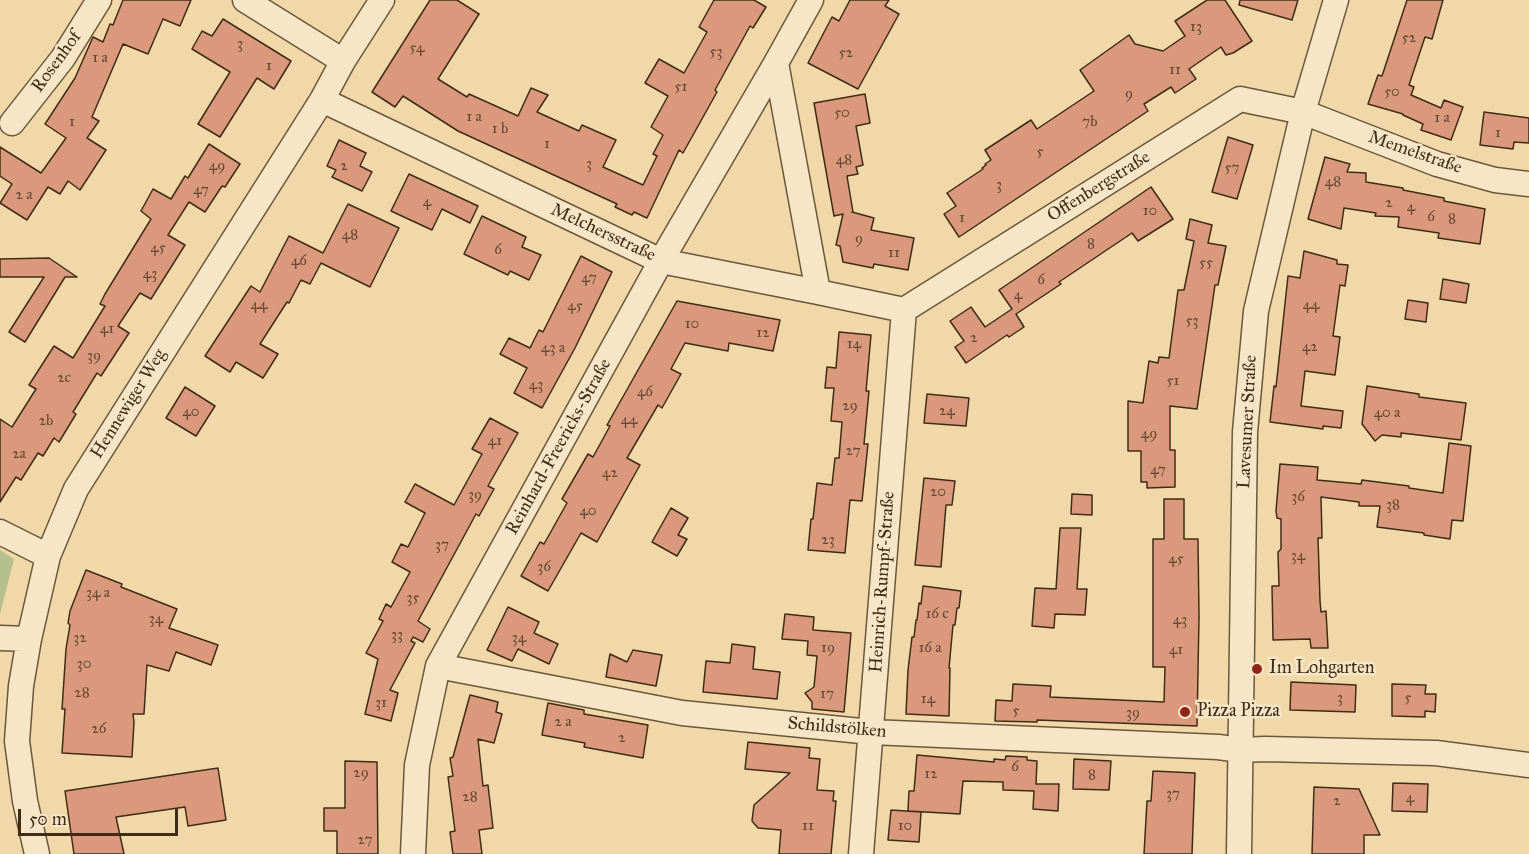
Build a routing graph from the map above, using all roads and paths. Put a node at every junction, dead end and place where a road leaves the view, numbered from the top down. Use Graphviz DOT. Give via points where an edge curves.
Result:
graph roads {
  1 [pos="99,0"];
  2 [pos="245,0"];
  3 [pos="382,0"];
  4 [pos="811,0"];
  5 [pos="1336,0"];
  6 [pos="343,61"];
  7 [pos="776,63"];
  8 [pos="322,100"];
  9 [pos="1303,112"];
  10 [pos="12,123"];
  11 [pos="1529,184"];
  12 [pos="661,261"];
  13 [pos="818,292"];
  14 [pos="904,310"];
  15 [pos="0,532"];
  16 [pos="48,556"];
  17 [pos="0,638"];
  18 [pos="29,639"];
  19 [pos="438,666"];
  20 [pos="871,732"];
  21 [pos="1241,750"];
  22 [pos="1529,765"];
  23 [pos="37,854"];
  24 [pos="413,854"];
  25 [pos="861,854"];
  26 [pos="1239,854"];
  1 -- 10 [label="street, Rosenhof" via="63,58"];
  2 -- 6 [label="street"];
  3 -- 6 [label="street, Hennewiger Weg"];
  4 -- 7 [label="street, Reinhard-Freericks-Straße"];
  5 -- 9 [label="street, Lavesumer Straße"];
  6 -- 8 [label="street, Hennewiger Weg"];
  7 -- 12 [label="street, Reinhard-Freericks-Straße"];
  7 -- 13 [label="street"];
  8 -- 12 [label="street, Melchersstraße"];
  8 -- 16 [label="street, Hennewiger Weg" via="75,489"];
  9 -- 11 [label="street, Memelstraße" via="1437,164 1495,180"];
  9 -- 14 [label="street, Offenbergstraße" via="1240,99"];
  9 -- 21 [label="street, Lavesumer Straße" via="1256,310 1245,432"];
  12 -- 13 [label="street, Melchersstraße"];
  12 -- 19 [label="street, Reinhard-Freericks-Straße"];
  13 -- 14 [label="street, Melchersstraße"];
  14 -- 20 [label="street, Heinrich-Rumpf-Straße"];
  15 -- 16 [label="street"];
  16 -- 18 [label="street, Hennewiger Weg"];
  17 -- 18 [label="street"];
  18 -- 23 [label="street, Hennewiger Weg" via="17,741"];
  19 -- 20 [label="street, Schildstölken" via="682,713"];
  19 -- 24 [label="street, Reinhard-Freericks-Straße" via="417,765"];
  20 -- 21 [label="street, Schildstölken"];
  20 -- 25 [label="street, Heinrich-Rumpf-Straße"];
  21 -- 22 [label="street" via="1436,753"];
  21 -- 26 [label="street, Lavesumer Straße"];
}
